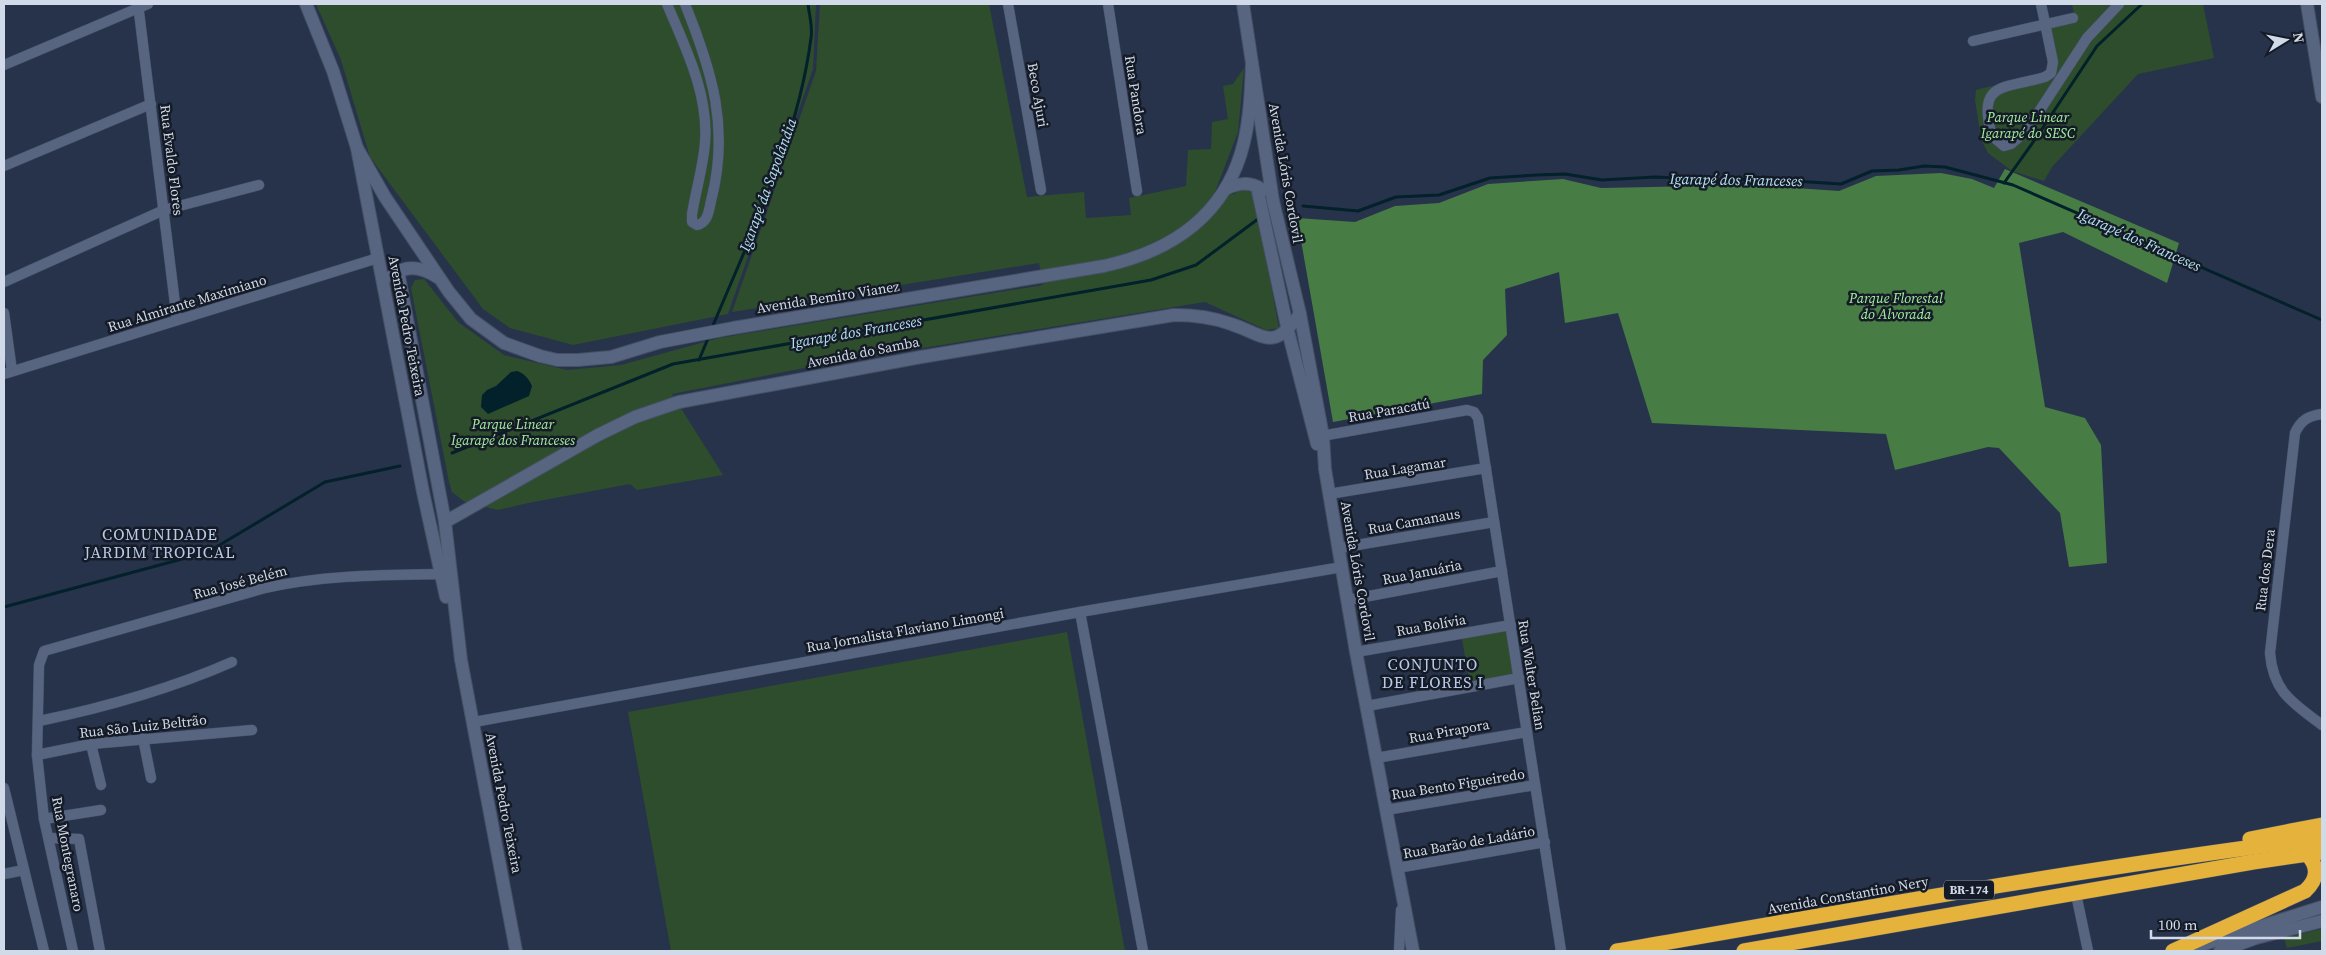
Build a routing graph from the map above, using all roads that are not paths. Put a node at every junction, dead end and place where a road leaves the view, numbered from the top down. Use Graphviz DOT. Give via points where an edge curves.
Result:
graph roads {
  1 [pos="306,4"];
  2 [pos="667,4"];
  3 [pos="685,4"];
  4 [pos="1008,4"];
  5 [pos="1108,4"];
  6 [pos="1243,4"];
  7 [pos="2041,4"];
  8 [pos="2119,4"];
  9 [pos="2307,4"];
  10 [pos="142,5"];
  11 [pos="2073,18"];
  12 [pos="2046,25"];
  13 [pos="1973,41"];
  14 [pos="2054,62"];
  15 [pos="1252,63"];
  16 [pos="4,65"];
  17 [pos="2068,66"];
  18 [pos="710,69"];
  19 [pos="695,74"];
  20 [pos="2322,97"];
  21 [pos="151,104"];
  22 [pos="358,148"];
  23 [pos="4,166"];
  24 [pos="259,186"];
  25 [pos="1258,187"];
  26 [pos="1225,189"];
  27 [pos="1041,190"];
  28 [pos="1137,191"];
  29 [pos="1273,201"];
  30 [pos="164,210"];
  31 [pos="378,258"];
  32 [pos="398,271"];
  33 [pos="441,280"];
  34 [pos="4,282"];
  35 [pos="384,286"];
  36 [pos="4,313"];
  37 [pos="1300,314"];
  38 [pos="177,320"];
  39 [pos="1288,331"];
  40 [pos="8,373"];
  41 [pos="1467,410"];
  42 [pos="2322,414"];
  43 [pos="1319,437"];
  44 [pos="1486,468"];
  45 [pos="423,492"];
  46 [pos="1329,494"];
  47 [pos="442,502"];
  48 [pos="445,522"];
  49 [pos="1494,522"];
  50 [pos="1339,548"];
  51 [pos="1342,567"];
  52 [pos="1502,571"];
  53 [pos="441,574"];
  54 [pos="1348,600"];
  55 [pos="1080,612"];
  56 [pos="1511,625"];
  57 [pos="51,648"];
  58 [pos="1356,652"];
  59 [pos="461,660"];
  60 [pos="232,662"];
  61 [pos="1519,678"];
  62 [pos="1367,706"];
  63 [pos="39,721"];
  64 [pos="474,722"];
  65 [pos="2322,725"];
  66 [pos="252,730"];
  67 [pos="1527,732"];
  68 [pos="143,738"];
  69 [pos="91,744"];
  70 [pos="37,755"];
  71 [pos="1376,758"];
  72 [pos="151,778"];
  73 [pos="102,785"];
  74 [pos="1535,786"];
  75 [pos="4,788"];
  76 [pos="101,810"];
  77 [pos="1386,810"];
  78 [pos="44,819"];
  79 [pos="2322,825"];
  80 [pos="49,838"];
  81 [pos="2322,838"];
  82 [pos="1544,842"];
  83 [pos="2315,853"];
  84 [pos="2174,857"];
  85 [pos="1397,868"];
  86 [pos="24,870"];
  87 [pos="4,874"];
  88 [pos="1401,888"];
  89 [pos="2076,894"];
  90 [pos="2322,907"];
  91 [pos="2322,921"];
  92 [pos="44,951"];
  93 [pos="73,951"];
  94 [pos="100,951"];
  95 [pos="516,951"];
  96 [pos="1143,951"];
  97 [pos="1399,951"];
  98 [pos="1413,951"];
  99 [pos="1561,951"];
  100 [pos="1617,951"];
  101 [pos="1744,951"];
  102 [pos="2088,951"];
  103 [pos="2173,951"];
  104 [pos="2185,951"];
  105 [pos="2220,951"];
  1 -- 22 [label="street, Avenida Pedro Teixeira" via="333,71"];
  2 -- 19 [label="street"];
  3 -- 18 [label="street"];
  4 -- 27 [label="street, Beco Ajuri"];
  5 -- 28 [label="street, Rua Pandora"];
  6 -- 15 [label="street"];
  7 -- 12 [label="street"];
  8 -- 17 [label="street" via="2087,38"];
  9 -- 20 [label="street"];
  10 -- 16 [label="street"];
  10 -- 21 [label="street, Rua Evaldo Flores"];
  11 -- 12 [label="street"];
  12 -- 13 [label="street"];
  12 -- 14 [label="street"];
  14 -- 17 [label="street"];
  14 -- 17 [label="street" via="2045,77 2000,88 1991,94 1986,106 1988,122 1998,143 2004,146 2011,144 2027,130"];
  15 -- 26 [label="street, Avenida Bemiro Vianez" via="1244,142"];
  15 -- 29 [label="street, Avenida Lóris Cordovil"];
  18 -- 19 [label="street"];
  18 -- 19 [label="street" via="720,144 707,215 702,224 697,225 692,222 692,214 706,141 705,118"];
  21 -- 23 [label="street"];
  21 -- 30 [label="street, Rua Evaldo Flores"];
  22 -- 31 [label="street, Avenida Pedro Teixeira"];
  22 -- 33 [label="street, Avenida Bemiro Vianez" via="385,197"];
  24 -- 30 [label="street"];
  25 -- 26 [label="street" via="1239,183"];
  25 -- 29 [label="street"];
  25 -- 39 [label="street, Avenida Lóris Cordovil"];
  26 -- 33 [label="street, Avenida Bemiro Vianez" via="1218,203 1178,238 1128,260 677,338 595,359 557,360 504,343 471,319"];
  29 -- 37 [label="street, Avenida Lóris Cordovil"];
  30 -- 34 [label="street"];
  30 -- 38 [label="street, Rua Evaldo Flores"];
  31 -- 35 [label="street, Avenida Pedro Teixeira"];
  31 -- 38 [label="street, Rua Almirante Maximiano"];
  32 -- 33 [label="street, Avenida Bemiro Vianez" via="422,269"];
  32 -- 35 [label="street"];
  32 -- 47 [label="street, Avenida Pedro Teixeira"];
  35 -- 45 [label="street, Avenida Pedro Teixeira"];
  36 -- 40 [label="street"];
  37 -- 39 [label="street"];
  37 -- 43 [label="street, Avenida Lóris Cordovil"];
  38 -- 40 [label="street, Rua Almirante Maximiano"];
  39 -- 43 [label="street, Avenida Lóris Cordovil"];
  39 -- 48 [label="street, Avenida do Samba" via="1265,338 1213,318 1174,315 931,355 679,402 635,417 598,435"];
  41 -- 43 [label="street, Rua Paracatú"];
  41 -- 44 [label="street, Rua Walter Belian" via="1478,418"];
  42 -- 65 [label="street, Rua dos Dera" via="2305,418 2295,433 2270,653 2271,667 2281,690"];
  43 -- 46 [label="street, Avenida Lóris Cordovil"];
  44 -- 46 [label="street, Rua Lagamar"];
  44 -- 49 [label="street, Rua Walter Belian"];
  45 -- 47 [label="street" via="434,501"];
  45 -- 53 [label="street, Avenida Pedro Teixeira"];
  46 -- 50 [label="street, Avenida Lóris Cordovil"];
  47 -- 48 [label="street, Avenida Pedro Teixeira"];
  48 -- 59 [label="street, Avenida Pedro Teixeira"];
  49 -- 50 [label="street, Rua Camanaus"];
  49 -- 52 [label="street, Rua Walter Belian"];
  50 -- 51 [label="street, Avenida Lóris Cordovil"];
  51 -- 54 [label="street, Avenida Lóris Cordovil"];
  51 -- 55 [label="street, Rua Jornalista Flaviano Limongi"];
  52 -- 54 [label="street, Rua Januária"];
  52 -- 56 [label="street, Rua Walter Belian"];
  53 -- 57 [label="street, Rua José Belém" via="338,576 293,582"];
  53 -- 59 [label="street, Avenida Pedro Teixeira" via="456,650"];
  54 -- 58 [label="street, Avenida Lóris Cordovil"];
  55 -- 64 [label="street, Rua Jornalista Flaviano Limongi"];
  55 -- 96 [label="street"];
  56 -- 58 [label="street, Rua Bolívia"];
  56 -- 61 [label="street, Rua Walter Belian"];
  57 -- 63 [label="street, Rua Montegranaro" via="44,651 39,665"];
  58 -- 62 [label="street, Avenida Lóris Cordovil"];
  59 -- 64 [label="street, Avenida Pedro Teixeira"];
  60 -- 63 [label="street" via="156,693 96,710"];
  61 -- 62 [label="street"];
  61 -- 67 [label="street, Rua Walter Belian"];
  62 -- 71 [label="street, Avenida Lóris Cordovil"];
  63 -- 70 [label="street, Rua Montegranaro"];
  64 -- 95 [label="street, Avenida Pedro Teixeira"];
  66 -- 68 [label="street, Rua São Luiz Beltrão"];
  67 -- 71 [label="street, Rua Pirapora"];
  67 -- 74 [label="street, Rua Walter Belian"];
  68 -- 69 [label="street, Rua São Luiz Beltrão"];
  68 -- 72 [label="street"];
  69 -- 70 [label="street, Rua São Luiz Beltrão"];
  69 -- 73 [label="street"];
  70 -- 78 [label="street, Rua Montegranaro"];
  71 -- 77 [label="street, Avenida Lóris Cordovil"];
  74 -- 77 [label="street, Rua Bento Figueiredo"];
  74 -- 82 [label="street, Rua Walter Belian"];
  75 -- 86 [label="street"];
  76 -- 78 [label="street"];
  77 -- 85 [label="street, Avenida Lóris Cordovil"];
  78 -- 80 [label="street, Rua Montegranaro"];
  79 -- 84 [label="highway"];
  80 -- 93 [label="street, Rua Montegranaro"];
  80 -- 94 [label="street" via="77,837 80,842"];
  81 -- 84 [label="highway, Avenida Constantino Nery / BR-174"];
  82 -- 85 [label="street, Rua Barão de Ladário"];
  82 -- 99 [label="street, Rua Walter Belian"];
  83 -- 89 [label="highway, BR-174"];
  83 -- 103 [label="highway" via="2316,879 2305,891"];
  84 -- 100 [label="highway, Avenida Constantino Nery / BR-174"];
  85 -- 88 [label="street, Avenida Lóris Cordovil"];
  86 -- 87 [label="street"];
  86 -- 92 [label="street"];
  88 -- 97 [label="street, Avenida Lóris Cordovil"];
  88 -- 98 [label="street, Avenida Lóris Cordovil"];
  89 -- 101 [label="highway, BR-174"];
  89 -- 102 [label="street"];
  90 -- 104 [label="street"];
  91 -- 105 [label="street"];
}
